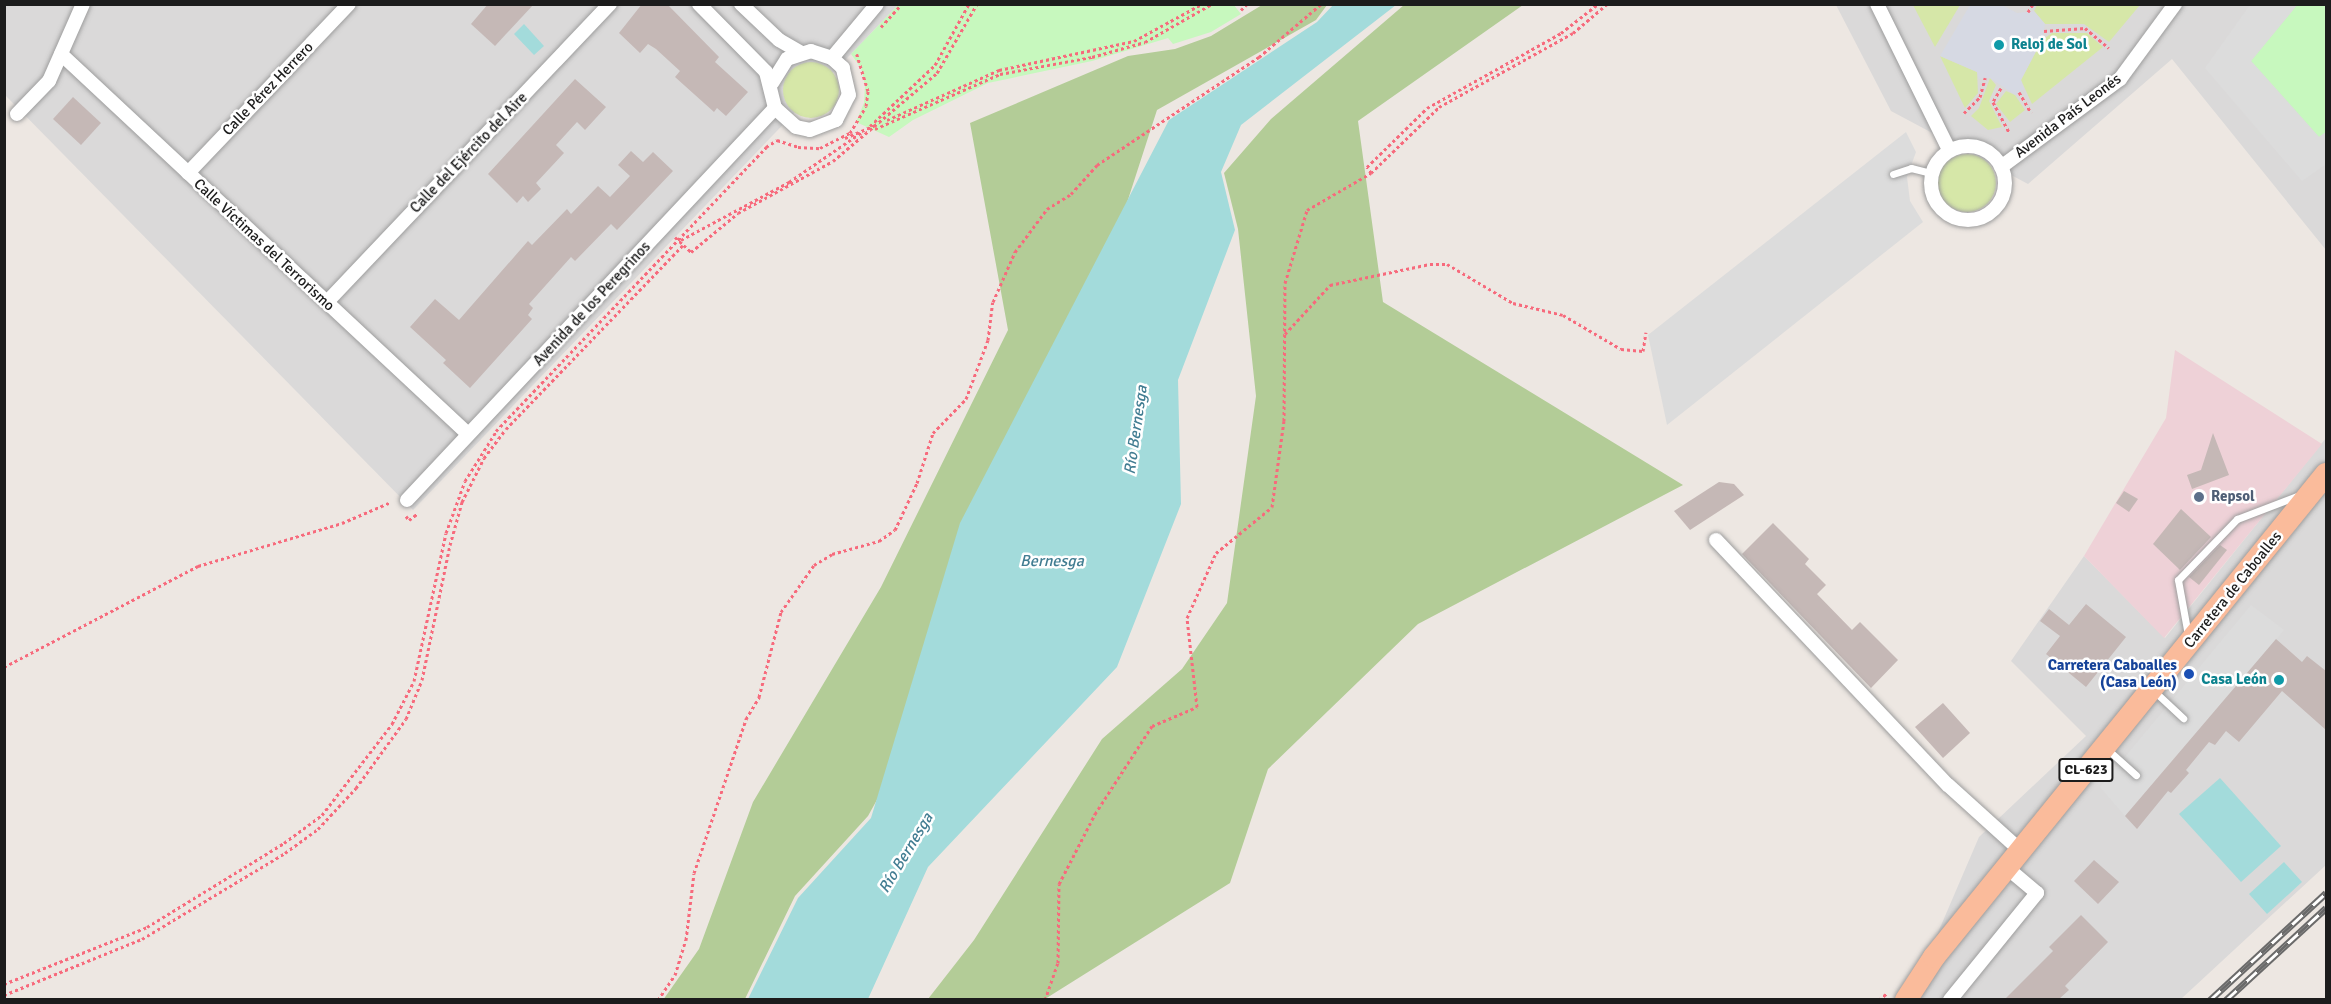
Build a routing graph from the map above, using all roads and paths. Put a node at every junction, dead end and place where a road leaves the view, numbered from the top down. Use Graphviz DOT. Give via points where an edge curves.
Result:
graph roads {
  1 [pos="83,4"];
  2 [pos="349,4"];
  3 [pos="610,4"];
  4 [pos="699,4"];
  5 [pos="741,4"];
  6 [pos="877,4"];
  7 [pos="902,4"];
  8 [pos="977,4"];
  9 [pos="1202,4"];
  10 [pos="1212,4"];
  11 [pos="1246,4"];
  12 [pos="1321,4"];
  13 [pos="1598,4"];
  14 [pos="1606,4"];
  15 [pos="1877,4"];
  16 [pos="2033,4"];
  17 [pos="2175,4"];
  18 [pos="1241,10"];
  19 [pos="2028,12"];
  20 [pos="879,29"];
  21 [pos="2044,31"];
  22 [pos="864,45"];
  23 [pos="2109,48"];
  24 [pos="800,52"];
  25 [pos="61,54"];
  26 [pos="832,58"];
  27 [pos="1985,78"];
  28 [pos="772,83"];
  29 [pos="2001,88"];
  30 [pos="2019,92"];
  31 [pos="775,108"];
  32 [pos="1964,113"];
  33 [pos="2031,113"];
  34 [pos="17,114"];
  35 [pos="882,122"];
  36 [pos="873,129"];
  37 [pos="2009,132"];
  38 [pos="841,140"];
  39 [pos="1949,150"];
  40 [pos="2001,167"];
  41 [pos="1371,173"];
  42 [pos="1931,173"];
  43 [pos="188,174"];
  44 [pos="1893,174"];
  45 [pos="675,237"];
  46 [pos="679,241"];
  47 [pos="683,245"];
  48 [pos="327,302"];
  49 [pos="1646,332"];
  50 [pos="1284,335"];
  51 [pos="497,430"];
  52 [pos="468,435"];
  53 [pos="473,455"];
  54 [pos="2320,482"];
  55 [pos="407,500"];
  56 [pos="425,505"];
  57 [pos="417,514"];
  58 [pos="1716,540"];
  59 [pos="2189,644"];
  60 [pos="4,667"];
  61 [pos="2152,689"];
  62 [pos="2183,718"];
  63 [pos="2105,747"];
  64 [pos="2136,775"];
  65 [pos="2014,859"];
  66 [pos="1934,957"];
  67 [pos="4,984"];
  68 [pos="4,995"];
  69 [pos="658,999"];
  70 [pos="1046,999"];
  71 [pos="1889,999"];
  72 [pos="1906,999"];
  73 [pos="1950,999"];
  1 -- 25 [label="street"];
  2 -- 43 [label="street, Calle Pérez Herrero"];
  3 -- 48 [label="street, Calle del Ejército del Aire"];
  4 -- 28 [label="street" via="758,63"];
  5 -- 24 [label="street" via="779,40"];
  6 -- 26 [label="street"];
  7 -- 20 [label="path"];
  8 -- 35 [label="path" via="937,73"];
  9 -- 35 [label="path" via="1134,41 999,70"];
  10 -- 36 [label="path" via="1145,42 1092,57 1000,74"];
  11 -- 18 [label="path"];
  12 -- 69 [label="path" via="1259,57 1097,165 1071,194 1047,209 1015,252 993,302 988,340 966,399 933,433 917,483 895,530 879,541 832,555 814,565 781,612 759,697 746,719 694,873 687,940 675,975"];
  13 -- 41 [label="path" via="1561,33 1427,108 1367,167"];
  14 -- 41 [label="path" via="1573,33 1439,107"];
  15 -- 39 [label="street"];
  16 -- 19 [label="path"];
  17 -- 40 [label="street, Avenida País Leonés" via="2120,79"];
  21 -- 23 [label="path" via="2085,28"];
  22 -- 38 [label="path" via="856,53 868,82 866,106 858,124"];
  24 -- 26 [label="street" via="811,51"];
  24 -- 28 [label="street" via="777,70"];
  25 -- 34 [label="street" via="49,81"];
  25 -- 43 [label="street, Calle Víctimas del Terrorismo"];
  26 -- 31 [label="street" via="843,68 849,95 836,120 810,130 796,127"];
  27 -- 32 [label="path" via="1980,97"];
  28 -- 31 [label="street"];
  29 -- 37 [label="path" via="1993,102"];
  30 -- 33 [label="path"];
  31 -- 52 [label="street, Avenida de los Peregrinos"];
  35 -- 36 [label="path"];
  35 -- 38 [label="path"];
  36 -- 47 [label="path" via="808,178 722,224 691,252"];
  38 -- 46 [label="path" via="809,149 777,140"];
  39 -- 40 [label="street" via="1979,147"];
  39 -- 42 [label="street"];
  40 -- 42 [label="street" via="2004,192 1998,204 1983,217 1964,220 1952,217 1934,199"];
  41 -- 50 [label="path" via="1307,210 1285,283"];
  42 -- 44 [label="lane" via="1911,168"];
  43 -- 48 [label="street, Calle Víctimas del Terrorismo"];
  45 -- 46 [label="path"];
  46 -- 47 [label="path"];
  46 -- 51 [label="path"];
  47 -- 68 [label="path" via="506,429 484,458 462,502 422,680 406,719 356,788 318,829 189,912 142,939"];
  48 -- 52 [label="street, Calle Víctimas del Terrorismo"];
  49 -- 50 [label="path" via="1643,351 1622,349 1563,315 1513,303 1447,264 1430,264 1330,285"];
  50 -- 70 [label="path" via="1284,421 1272,507 1216,553 1187,618 1197,707 1152,726 1095,814 1059,884 1058,963"];
  51 -- 53 [label="path"];
  51 -- 67 [label="path" via="465,481 446,532 414,681 392,724 322,815 284,843 147,927"];
  52 -- 55 [label="street, Avenida de los Peregrinos"];
  54 -- 59 [label="main road, Carretera de Caboalles / CL-623"];
  54 -- 59 [label="lane" via="2237,519 2178,580"];
  55 -- 60 [label="path" via="198,566"];
  56 -- 57 [label="path"];
  58 -- 65 [label="street"];
  59 -- 61 [label="main road, Carretera de Caboalles / CL-623"];
  61 -- 62 [label="lane"];
  61 -- 63 [label="main road, Carretera de Caboalles / CL-623"];
  63 -- 64 [label="lane"];
  63 -- 65 [label="main road, Carretera de Caboalles / CL-623"];
  65 -- 66 [label="main road, Carretera de Caboalles / CL-623"];
  65 -- 73 [label="street" via="2037,893"];
  66 -- 71 [label="main road, Carretera de Caboalles / CL-623"];
  66 -- 72 [label="main road, Carretera de Caboalles / CL-623"];
}
